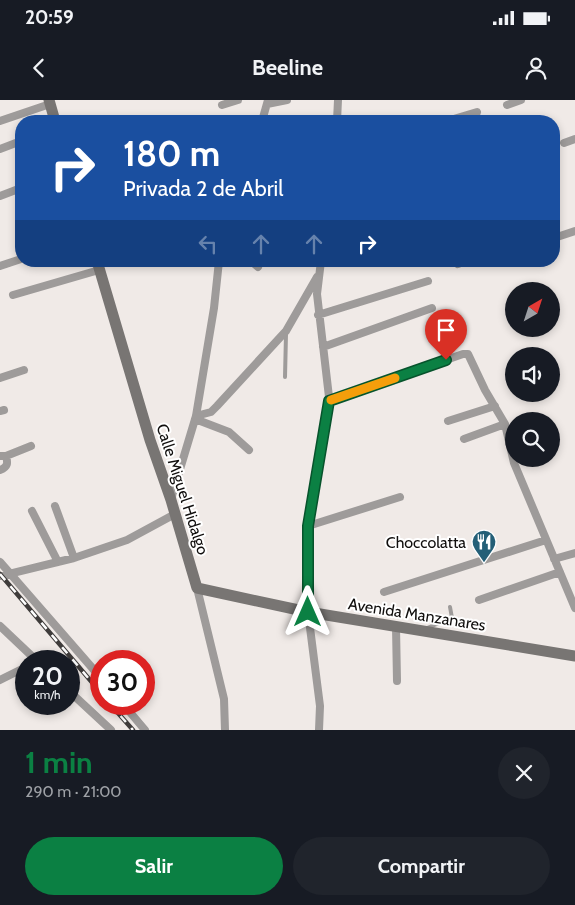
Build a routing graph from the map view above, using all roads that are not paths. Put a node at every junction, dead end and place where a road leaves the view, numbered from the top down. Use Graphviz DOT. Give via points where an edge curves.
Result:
graph roads {
  1 [pos="238,100"];
  2 [pos="287,100"];
  3 [pos="338,100"];
  4 [pos="521,100"];
  5 [pos="50,102"];
  6 [pos="268,102"];
  7 [pos="222,105"];
  8 [pos="508,105"];
  9 [pos="477,112"];
  10 [pos="54,115"];
  11 [pos="264,115"];
  12 [pos="337,115"];
  13 [pos="467,115"];
  14 [pos="0,120"];
  15 [pos="575,139"];
  16 [pos="15,143"];
  17 [pos="564,143"];
  18 [pos="0,149"];
  19 [pos="15,190"];
  20 [pos="0,196"];
  21 [pos="575,231"];
  22 [pos="560,236"];
  23 [pos="15,261"];
  24 [pos="0,266"];
  25 [pos="95,267"];
  26 [pos="98,267"];
  27 [pos="217,267"];
  28 [pos="320,267"];
  29 [pos="318,275"];
  30 [pos="428,280"];
  31 [pos="13,295"];
  32 [pos="432,308"];
  33 [pos="318,315"];
  34 [pos="286,332"];
  35 [pos="323,347"];
  36 [pos="24,370"];
  37 [pos="284,377"];
  38 [pos="0,378"];
  39 [pos="329,401"];
  40 [pos="495,406"];
  41 [pos="195,418"];
  42 [pos="448,421"];
  43 [pos="505,424"];
  44 [pos="464,438"];
  45 [pos="31,446"];
  46 [pos="249,450"];
  47 [pos="3,456"];
  48 [pos="516,467"];
  49 [pos="0,470"];
  50 [pos="400,497"];
  51 [pos="171,500"];
  52 [pos="55,506"];
  53 [pos="32,511"];
  54 [pos="175,514"];
  55 [pos="308,526"];
  56 [pos="546,540"];
  57 [pos="575,553"];
  58 [pos="74,558"];
  59 [pos="554,559"];
  60 [pos="0,562"];
  61 [pos="58,562"];
  62 [pos="560,572"];
  63 [pos="10,574"];
  64 [pos="0,576"];
  65 [pos="196,588"];
  66 [pos="384,592"];
  67 [pos="479,600"];
  68 [pos="450,607"];
  69 [pos="575,608"];
  70 [pos="308,612"];
  71 [pos="0,626"];
  72 [pos="396,627"];
  73 [pos="421,631"];
  74 [pos="25,650"];
  75 [pos="575,656"];
  76 [pos="90,665"];
  77 [pos="15,672"];
  78 [pos="0,680"];
  79 [pos="397,681"];
  80 [pos="80,701"];
  81 [pos="132,715"];
  82 [pos="111,730"];
  83 [pos="145,730"];
  84 [pos="226,730"];
  85 [pos="319,730"];
  1 -- 7 [label="street"];
  2 -- 6 [label="street"];
  3 -- 12 [label="street"];
  4 -- 8 [label="street"];
  5 -- 10 [label="street"];
  5 -- 14 [label="street"];
  6 -- 11 [label="street"];
  9 -- 13 [label="street"];
  15 -- 17 [label="street"];
  16 -- 18 [label="street"];
  19 -- 20 [label="street"];
  21 -- 22 [label="street"];
  23 -- 24 [label="street"];
  25 -- 31 [label="street"];
  26 -- 51 [label="street, Calle Miguel Hidalgo"];
  27 -- 41 [label="street" via="214,308"];
  28 -- 29 [label="street"];
  29 -- 33 [label="street"];
  29 -- 34 [label="street"];
  30 -- 33 [label="street"];
  32 -- 35 [label="street"];
  33 -- 35 [label="street"];
  34 -- 37 [label="lane"];
  34 -- 41 [label="street" via="211,412"];
  35 -- 39 [label="street"];
  36 -- 38 [label="street"];
  39 -- 40 [label="street" via="468,354"];
  39 -- 55 [label="street"];
  40 -- 42 [label="street"];
  40 -- 43 [label="street"];
  41 -- 46 [label="street" via="229,432"];
  41 -- 51 [label="street"];
  43 -- 44 [label="street"];
  45 -- 47 [label="street"];
  47 -- 49 [label="street" via="8,464"];
  48 -- 56 [label="street"];
  50 -- 55 [label="street"];
  51 -- 54 [label="street, Calle Miguel Hidalgo"];
  52 -- 58 [label="street"];
  53 -- 61 [label="street"];
  54 -- 58 [label="street" via="127,540"];
  54 -- 65 [label="street, Calle Miguel Hidalgo"];
  55 -- 70 [label="street"];
  56 -- 59 [label="street"];
  56 -- 66 [label="street"];
  57 -- 59 [label="street"];
  58 -- 61 [label="street"];
  59 -- 62 [label="street"];
  60 -- 63 [label="street"];
  61 -- 63 [label="street"];
  62 -- 67 [label="street"];
  62 -- 69 [label="street"];
  63 -- 64 [label="street"];
  63 -- 76 [label="street"];
  65 -- 70 [label="street, Avenida Manzanares"];
  65 -- 84 [label="street, Calle Miguel Hidalgo" via="224,699"];
  68 -- 73 [label="lane" via="451,619"];
  70 -- 72 [label="street, Avenida Manzanares"];
  70 -- 85 [label="street" via="320,706"];
  71 -- 74 [label="street"];
  72 -- 73 [label="street, Avenida Manzanares"];
  72 -- 79 [label="street"];
  73 -- 75 [label="street, Avenida Manzanares"];
  77 -- 78 [label="street"];
  80 -- 82 [label="street"];
  81 -- 83 [label="street"];
}
